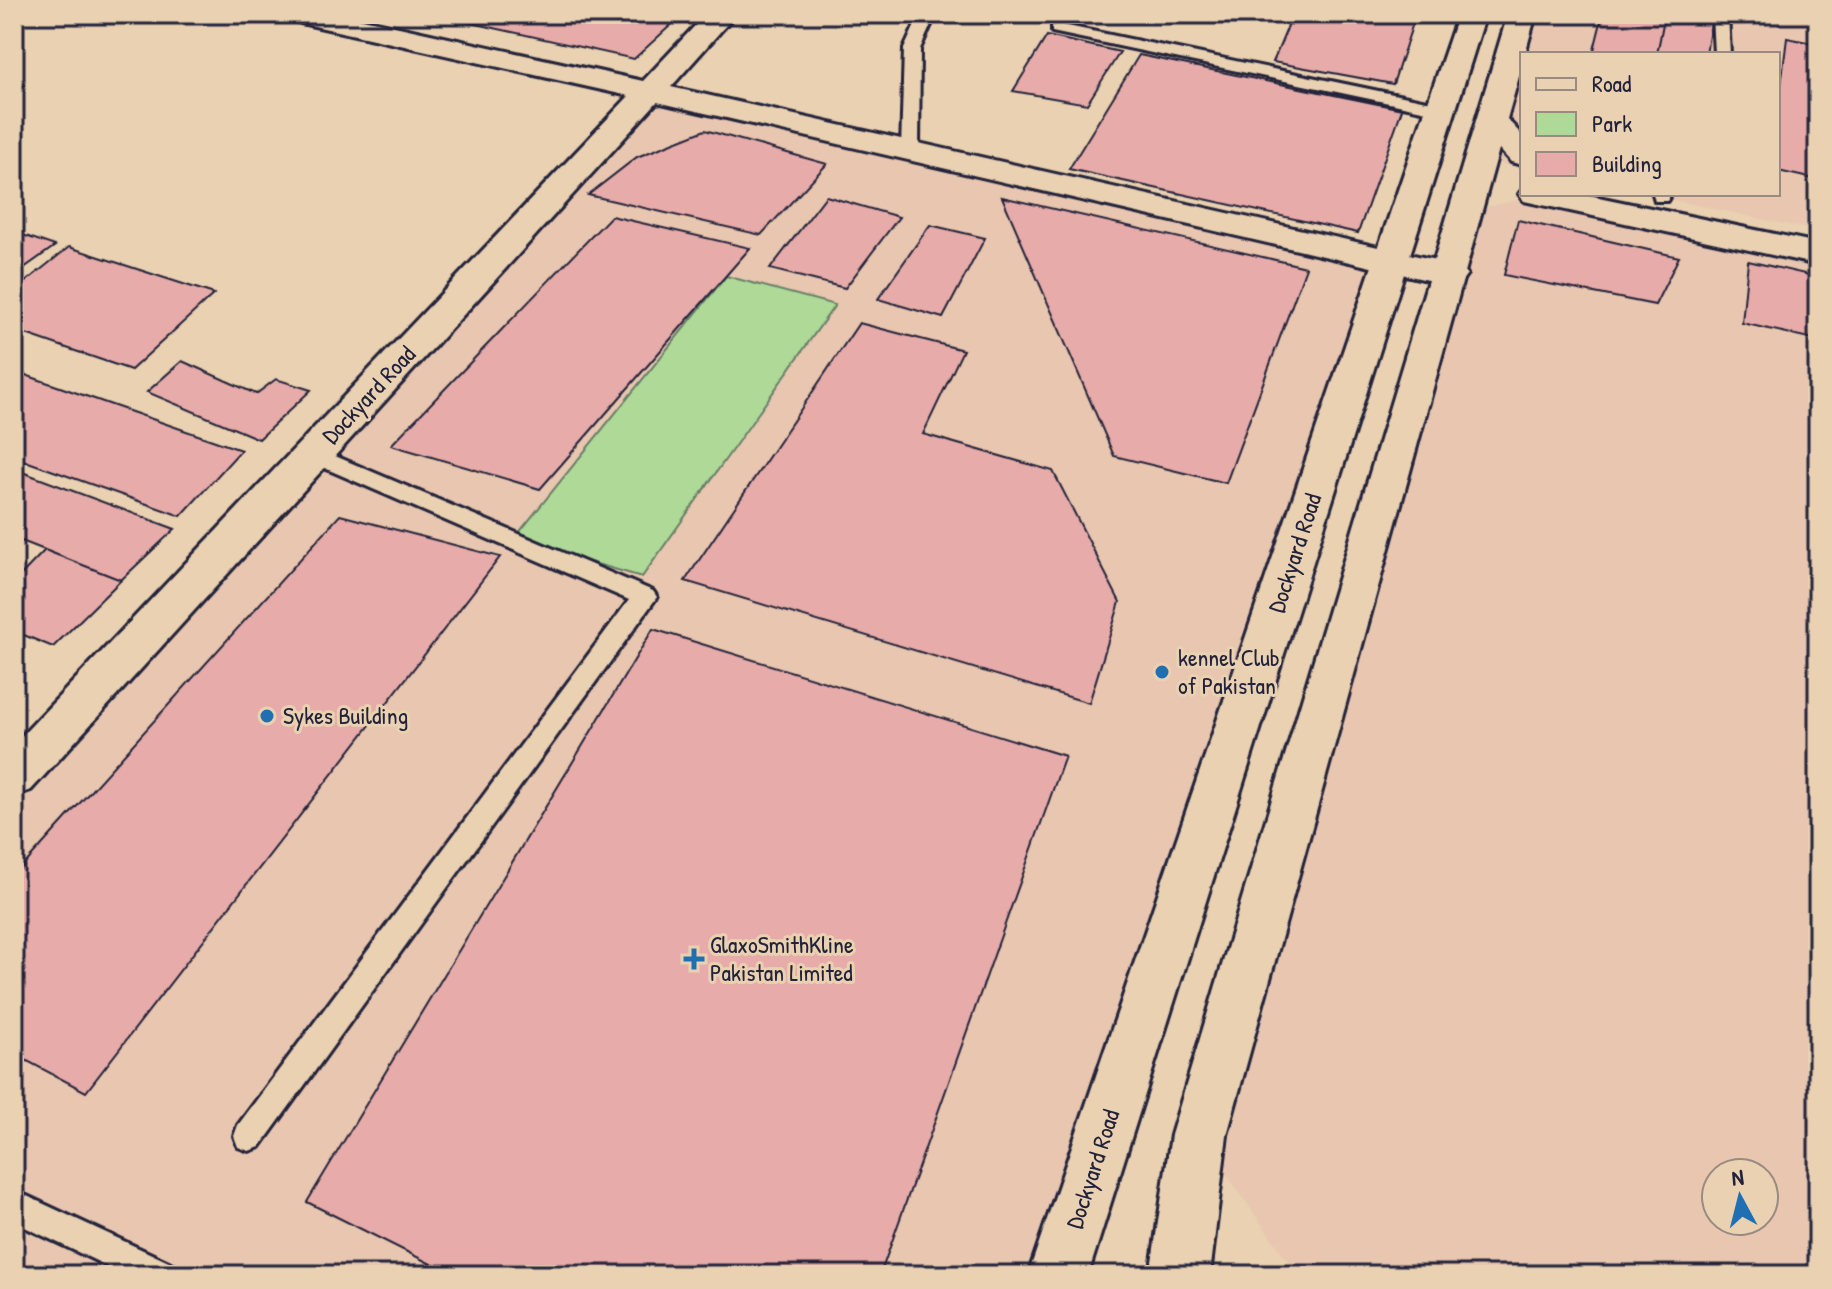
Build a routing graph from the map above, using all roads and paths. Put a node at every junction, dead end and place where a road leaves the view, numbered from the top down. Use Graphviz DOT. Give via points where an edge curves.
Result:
graph roads {
  1 [pos="301,14"];
  2 [pos="722,14"];
  3 [pos="928,14"];
  4 [pos="1472,14"];
  5 [pos="1522,14"];
  6 [pos="1720,14"];
  7 [pos="1058,29"];
  8 [pos="1722,52"];
  9 [pos="649,90"];
  10 [pos="1430,144"];
  11 [pos="910,149"];
  12 [pos="1507,181"];
  13 [pos="1571,196"];
  14 [pos="1660,196"];
  15 [pos="1818,231"];
  16 [pos="1818,254"];
  17 [pos="1390,260"];
  18 [pos="1449,274"];
  19 [pos="314,455"];
  20 [pos="14,776"];
  21 [pos="249,1136"];
  22 [pos="14,1206"];
  23 [pos="162,1275"];
  24 [pos="1058,1275"];
  25 [pos="1180,1275"];
  1 -- 9 [label="street"];
  2 -- 9 [label="street, Dockyard Road"];
  3 -- 11 [label="lane" via="912,49"];
  4 -- 10 [label="street, Dockyard Road"];
  5 -- 12 [label="street"];
  6 -- 8 [label="lane"];
  7 -- 10 [label="lane"];
  9 -- 11 [label="street"];
  9 -- 19 [label="street, Dockyard Road"];
  10 -- 12 [label="street"];
  10 -- 17 [label="street, Dockyard Road"];
  11 -- 17 [label="street"];
  12 -- 18 [label="street"];
  13 -- 16 [label="street"];
  14 -- 15 [label="street"];
  17 -- 18 [label="street"];
  17 -- 24 [label="street, Dockyard Road"];
  18 -- 25 [label="street" via="1199,1135"];
  19 -- 20 [label="street, Dockyard Road"];
  19 -- 21 [label="lane" via="645,597"];
  22 -- 23 [label="lane"];
}
